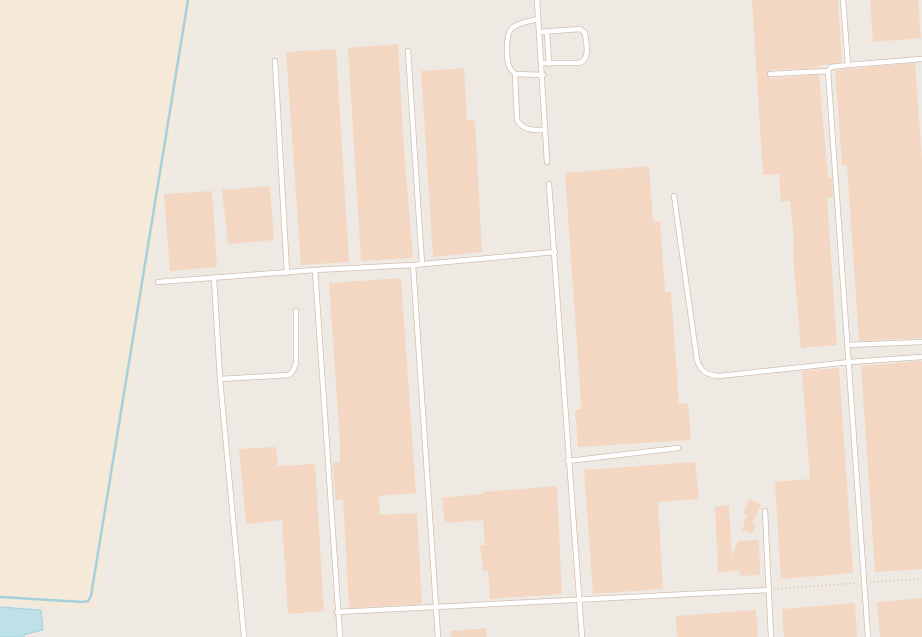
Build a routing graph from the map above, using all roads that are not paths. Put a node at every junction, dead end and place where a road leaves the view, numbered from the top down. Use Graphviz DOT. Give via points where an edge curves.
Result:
graph roads {
  1 [pos="537,0"];
  2 [pos="843,0"];
  3 [pos="538,19"];
  4 [pos="539,32"];
  5 [pos="547,32"];
  6 [pos="408,51"];
  7 [pos="922,59"];
  8 [pos="275,61"];
  9 [pos="542,63"];
  10 [pos="549,64"];
  11 [pos="848,65"];
  12 [pos="828,71"];
  13 [pos="515,74"];
  14 [pos="770,74"];
  15 [pos="543,75"];
  16 [pos="546,130"];
  17 [pos="547,162"];
  18 [pos="549,184"];
  19 [pos="674,196"];
  20 [pos="555,252"];
  21 [pos="422,264"];
  22 [pos="413,265"];
  23 [pos="315,270"];
  24 [pos="287,273"];
  25 [pos="214,278"];
  26 [pos="158,282"];
  27 [pos="296,311"];
  28 [pos="922,342"];
  29 [pos="847,345"];
  30 [pos="922,357"];
  31 [pos="850,362"];
  32 [pos="220,380"];
  33 [pos="678,448"];
  34 [pos="568,461"];
  35 [pos="765,511"];
  36 [pos="768,590"];
  37 [pos="580,598"];
  38 [pos="435,606"];
  39 [pos="337,612"];
  40 [pos="339,634"];
  41 [pos="244,637"];
  42 [pos="438,637"];
  43 [pos="582,637"];
  44 [pos="771,637"];
  45 [pos="868,637"];
  1 -- 3 [label="lane"];
  2 -- 11 [label="lane"];
  3 -- 4 [label="lane"];
  3 -- 13 [label="lane" via="517,24 506,36 508,65"];
  4 -- 5 [label="lane"];
  4 -- 9 [label="lane"];
  5 -- 10 [label="lane"];
  5 -- 10 [label="lane" via="583,30 586,49 586,57 582,62"];
  6 -- 21 [label="lane"];
  7 -- 11 [label="lane"];
  8 -- 24 [label="lane"];
  9 -- 10 [label="lane"];
  9 -- 15 [label="lane"];
  11 -- 12 [label="lane" via="831,67"];
  12 -- 14 [label="lane"];
  12 -- 29 [label="lane"];
  13 -- 15 [label="lane"];
  13 -- 16 [label="lane" via="516,120 520,126 527,129"];
  15 -- 16 [label="lane"];
  16 -- 17 [label="lane"];
  18 -- 20 [label="lane"];
  19 -- 31 [label="lane" via="700,369 712,376 719,376"];
  20 -- 21 [label="lane"];
  20 -- 34 [label="lane"];
  21 -- 22 [label="lane"];
  22 -- 23 [label="lane"];
  22 -- 38 [label="lane"];
  23 -- 24 [label="lane"];
  23 -- 39 [label="lane"];
  24 -- 25 [label="lane"];
  25 -- 26 [label="lane"];
  25 -- 32 [label="lane"];
  27 -- 32 [label="lane" via="296,363 293,371 289,374"];
  28 -- 29 [label="lane"];
  29 -- 31 [label="lane"];
  30 -- 31 [label="lane"];
  31 -- 45 [label="lane"];
  32 -- 41 [label="lane"];
  33 -- 34 [label="lane"];
  34 -- 37 [label="lane"];
  35 -- 36 [label="lane"];
  36 -- 37 [label="lane"];
  36 -- 44 [label="lane"];
  37 -- 38 [label="lane"];
  37 -- 43 [label="lane"];
  38 -- 39 [label="lane"];
  38 -- 42 [label="lane"];
  39 -- 40 [label="lane"];
}
